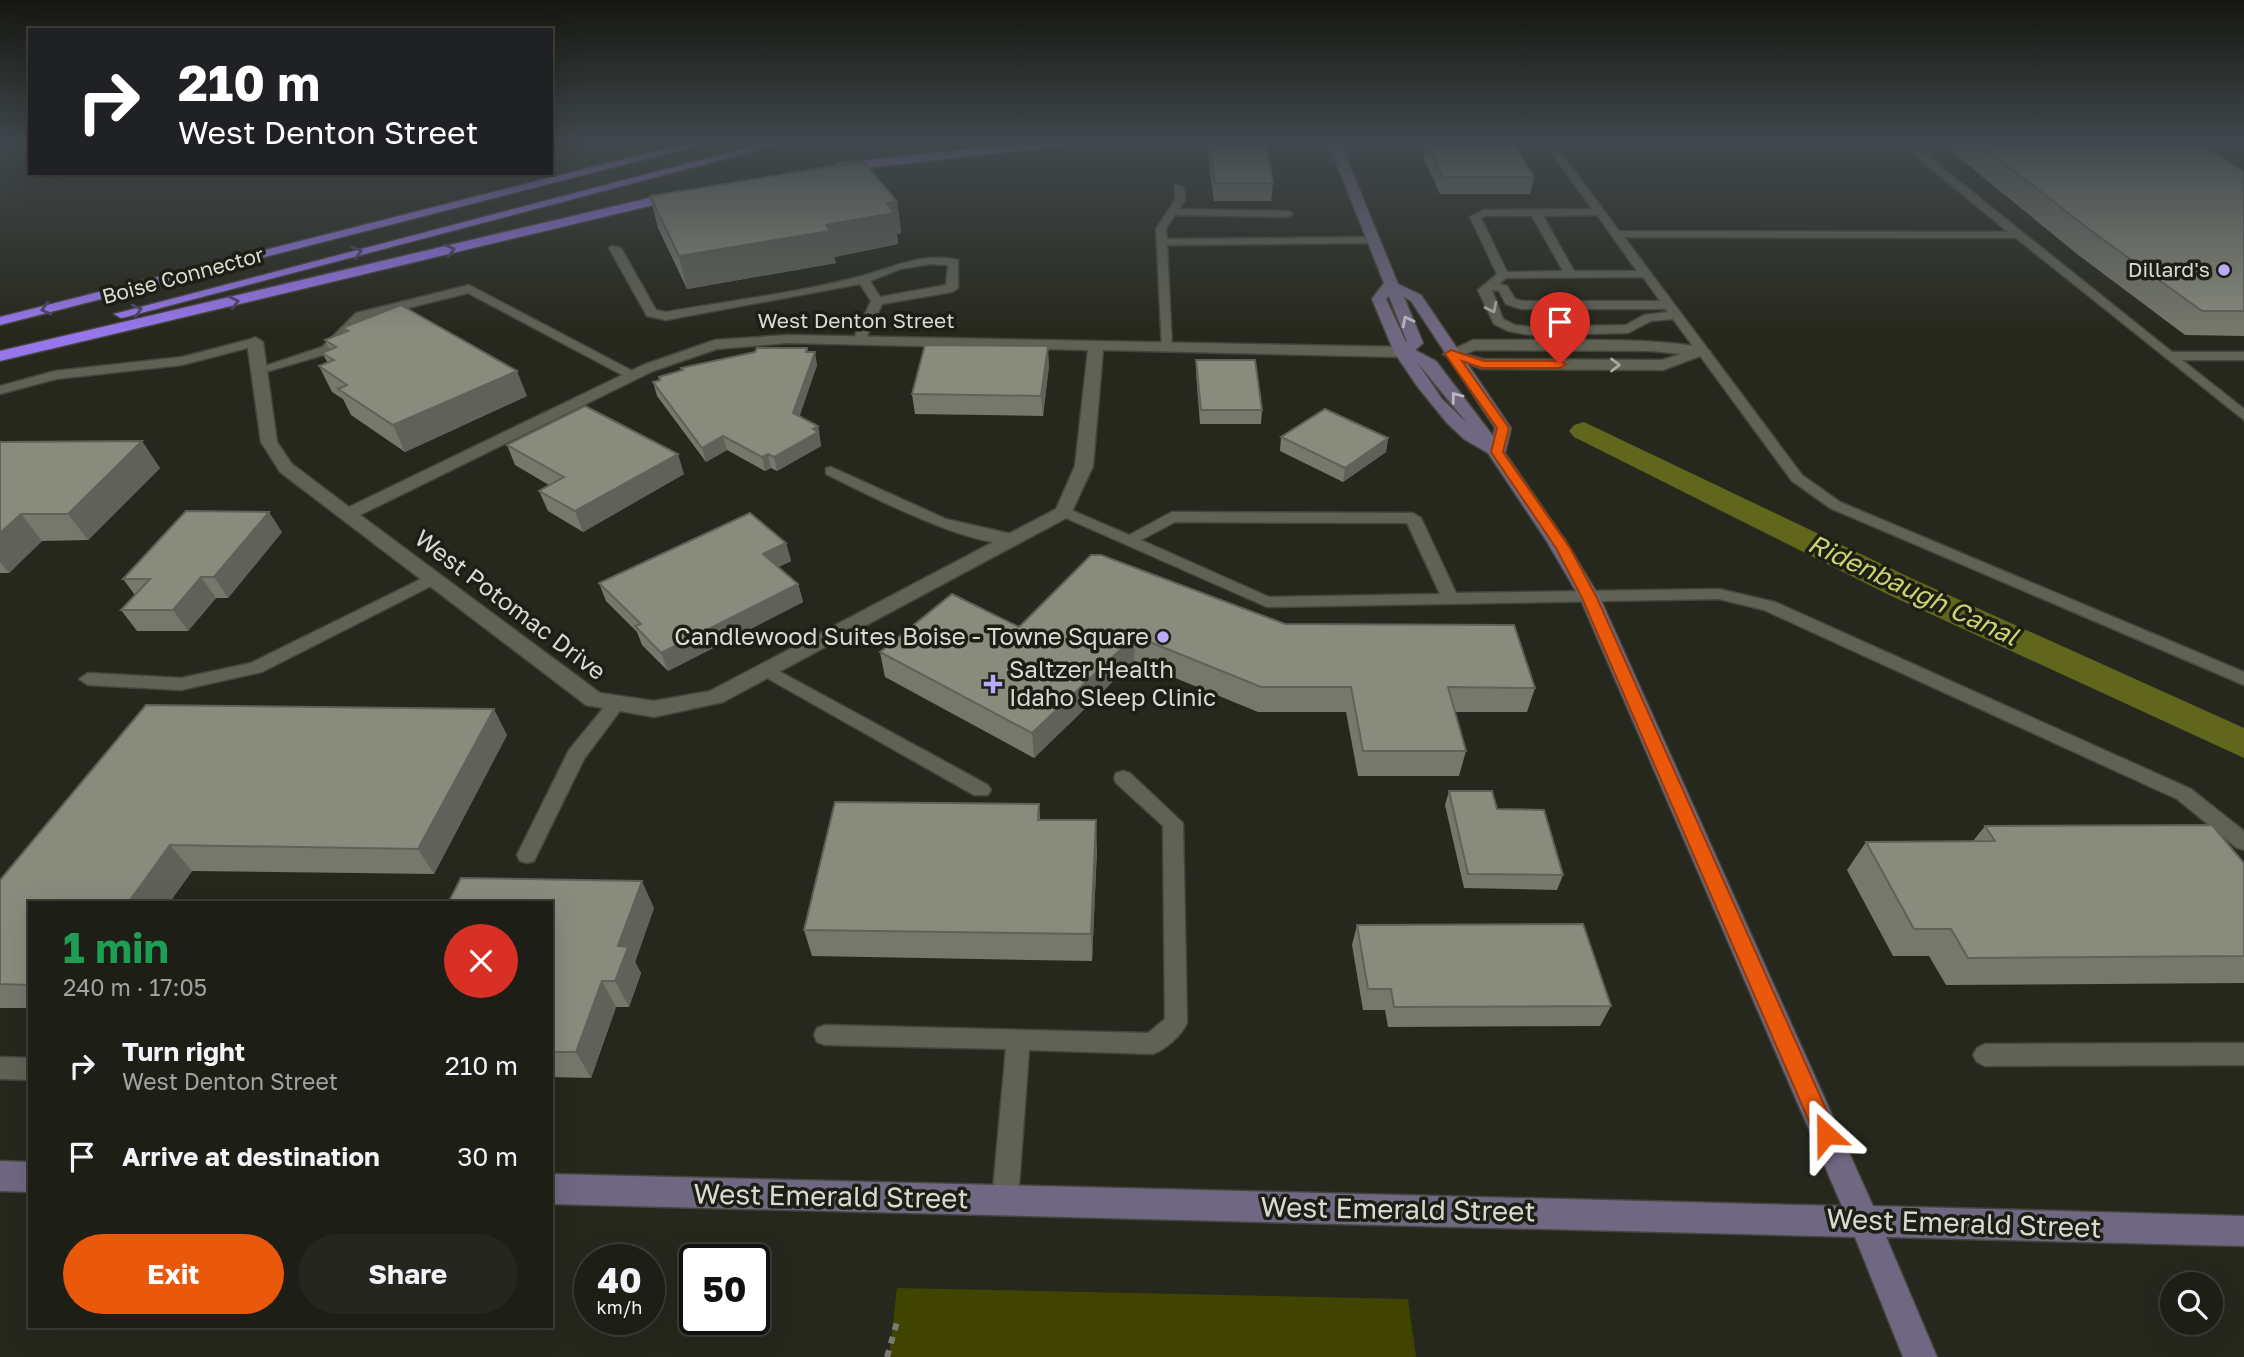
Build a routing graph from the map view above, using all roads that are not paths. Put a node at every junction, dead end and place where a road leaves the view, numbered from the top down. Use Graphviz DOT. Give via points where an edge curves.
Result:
graph roads {
  1 [pos="456,205"];
  2 [pos="539,205"];
  3 [pos="635,205"];
  4 [pos="1176,205"];
  5 [pos="1358,205"];
  6 [pos="1594,205"];
  7 [pos="1983,205"];
  8 [pos="1172,212"];
  9 [pos="1599,212"];
  10 [pos="1536,213"];
  11 [pos="1288,214"];
  12 [pos="1616,234"];
  13 [pos="2021,235"];
  14 [pos="1372,240"];
  15 [pos="1163,242"];
  16 [pos="615,248"];
  17 [pos="1570,274"];
  18 [pos="1645,274"];
  19 [pos="1503,275"];
  20 [pos="863,280"];
  21 [pos="1390,285"];
  22 [pos="1490,286"];
  23 [pos="877,301"];
  24 [pos="1672,310"];
  25 [pos="0,321"];
  26 [pos="859,340"];
  27 [pos="255,342"];
  28 [pos="0,345"];
  29 [pos="1097,345"];
  30 [pos="1166,346"];
  31 [pos="1402,352"];
  32 [pos="1703,352"];
  33 [pos="1451,354"];
  34 [pos="0,356"];
  35 [pos="2169,356"];
  36 [pos="2244,356"];
  37 [pos="259,370"];
  38 [pos="633,375"];
  39 [pos="0,390"];
  40 [pos="2244,416"];
  41 [pos="1497,452"];
  42 [pos="831,471"];
  43 [pos="1063,512"];
  44 [pos="348,514"];
  45 [pos="1011,538"];
  46 [pos="1129,541"];
  47 [pos="433,578"];
  48 [pos="1590,598"];
  49 [pos="1451,600"];
  50 [pos="766,670"];
  51 [pos="88,679"];
  52 [pos="2244,679"];
  53 [pos="616,704"];
  54 [pos="1123,778"];
  55 [pos="981,790"];
  56 [pos="2244,842"];
  57 [pos="527,855"];
  58 [pos="825,1035"];
  59 [pos="1018,1039"];
  60 [pos="2244,1054"];
  61 [pos="1985,1055"];
  62 [pos="0,1069"];
  63 [pos="28,1069"];
  64 [pos="0,1176"];
  65 [pos="28,1177"];
  66 [pos="553,1189"];
  67 [pos="1005,1200"];
  68 [pos="1864,1221"];
  69 [pos="2244,1231"];
  70 [pos="1920,1357"];
  1 -- 25 [label="highway, Boise Connector, one-way"];
  28 -- 2 [label="highway, Boise Connector, one-way"];
  34 -- 3 [label="highway, one-way"];
  4 -- 8 [label="lane"];
  5 -- 14 [label="main road"];
  6 -- 9 [label="lane"];
  7 -- 13 [label="lane"];
  8 -- 11 [label="lane"];
  8 -- 15 [label="lane" via="1161,229"];
  9 -- 10 [label="lane"];
  9 -- 12 [label="lane"];
  10 -- 17 [label="lane"];
  10 -- 19 [label="lane" via="1475,217"];
  12 -- 13 [label="lane"];
  12 -- 18 [label="lane"];
  13 -- 35 [label="lane"];
  14 -- 15 [label="lane"];
  14 -- 21 [label="main road"];
  15 -- 30 [label="lane"];
  16 -- 20 [label="lane" via="651,313 666,316"];
  17 -- 18 [label="lane"];
  17 -- 19 [label="lane"];
  18 -- 24 [label="lane"];
  19 -- 22 [label="lane"];
  20 -- 23 [label="lane"];
  20 -- 23 [label="lane" via="895,266 932,259 954,262 952,288"];
  21 -- 31 [label="main road" via="1415,343"];
  21 -- 33 [label="main road" via="1416,298"];
  22 -- 24 [label="lane" via="1503,288 1510,301 1521,305"];
  22 -- 24 [label="lane, one-way" via="1484,290 1498,321 1521,330 1628,330"];
  23 -- 26 [label="lane"];
  24 -- 32 [label="lane"];
  26 -- 29 [label="street, West Denton Street"];
  26 -- 38 [label="street, West Denton Street" via="715,345"];
  27 -- 37 [label="street, West Potomac Drive"];
  27 -- 39 [label="lane" via="182,362 55,375"];
  29 -- 30 [label="street, West Denton Street"];
  29 -- 43 [label="street" via="1084,466"];
  30 -- 31 [label="street, West Denton Street"];
  31 -- 41 [label="main road" via="1462,432"];
  32 -- 33 [label="street" via="1663,365 1482,364"];
  32 -- 52 [label="lane" via="1797,478 1835,505"];
  33 -- 41 [label="main road" via="1503,428"];
  35 -- 36 [label="lane"];
  35 -- 40 [label="lane"];
  37 -- 38 [label="lane" via="327,350 360,316 469,289"];
  37 -- 44 [label="street, West Potomac Drive" via="269,442 286,468"];
  38 -- 44 [label="street, West Denton Street"];
  41 -- 48 [label="main road" via="1563,548"];
  42 -- 45 [label="lane" via="941,524 974,535"];
  43 -- 45 [label="street, West Potomac Drive"];
  43 -- 46 [label="lane"];
  44 -- 47 [label="street, West Potomac Drive"];
  45 -- 50 [label="street, West Potomac Drive"];
  46 -- 49 [label="lane" via="1267,602"];
  46 -- 49 [label="lane" via="1172,517 1413,518"];
  47 -- 51 [label="lane" via="256,668 181,684"];
  47 -- 53 [label="street, West Potomac Drive" via="594,700"];
  48 -- 49 [label="lane"];
  48 -- 56 [label="lane" via="1719,594 1769,606 2184,794"];
  48 -- 68 [label="main road"];
  50 -- 53 [label="street, West Potomac Drive" via="715,697 654,709"];
  50 -- 55 [label="lane"];
  53 -- 57 [label="lane" via="576,755"];
  54 -- 59 [label="lane" via="1172,823 1176,1023 1153,1044"];
  58 -- 59 [label="lane"];
  59 -- 67 [label="lane"];
  60 -- 61 [label="lane"];
  62 -- 63 [label="lane"];
  64 -- 65 [label="main road"];
  66 -- 67 [label="main road, West Emerald Street"];
  67 -- 68 [label="main road, West Emerald Street"];
  68 -- 69 [label="main road, West Emerald Street"];
  68 -- 70 [label="main road"];
}
